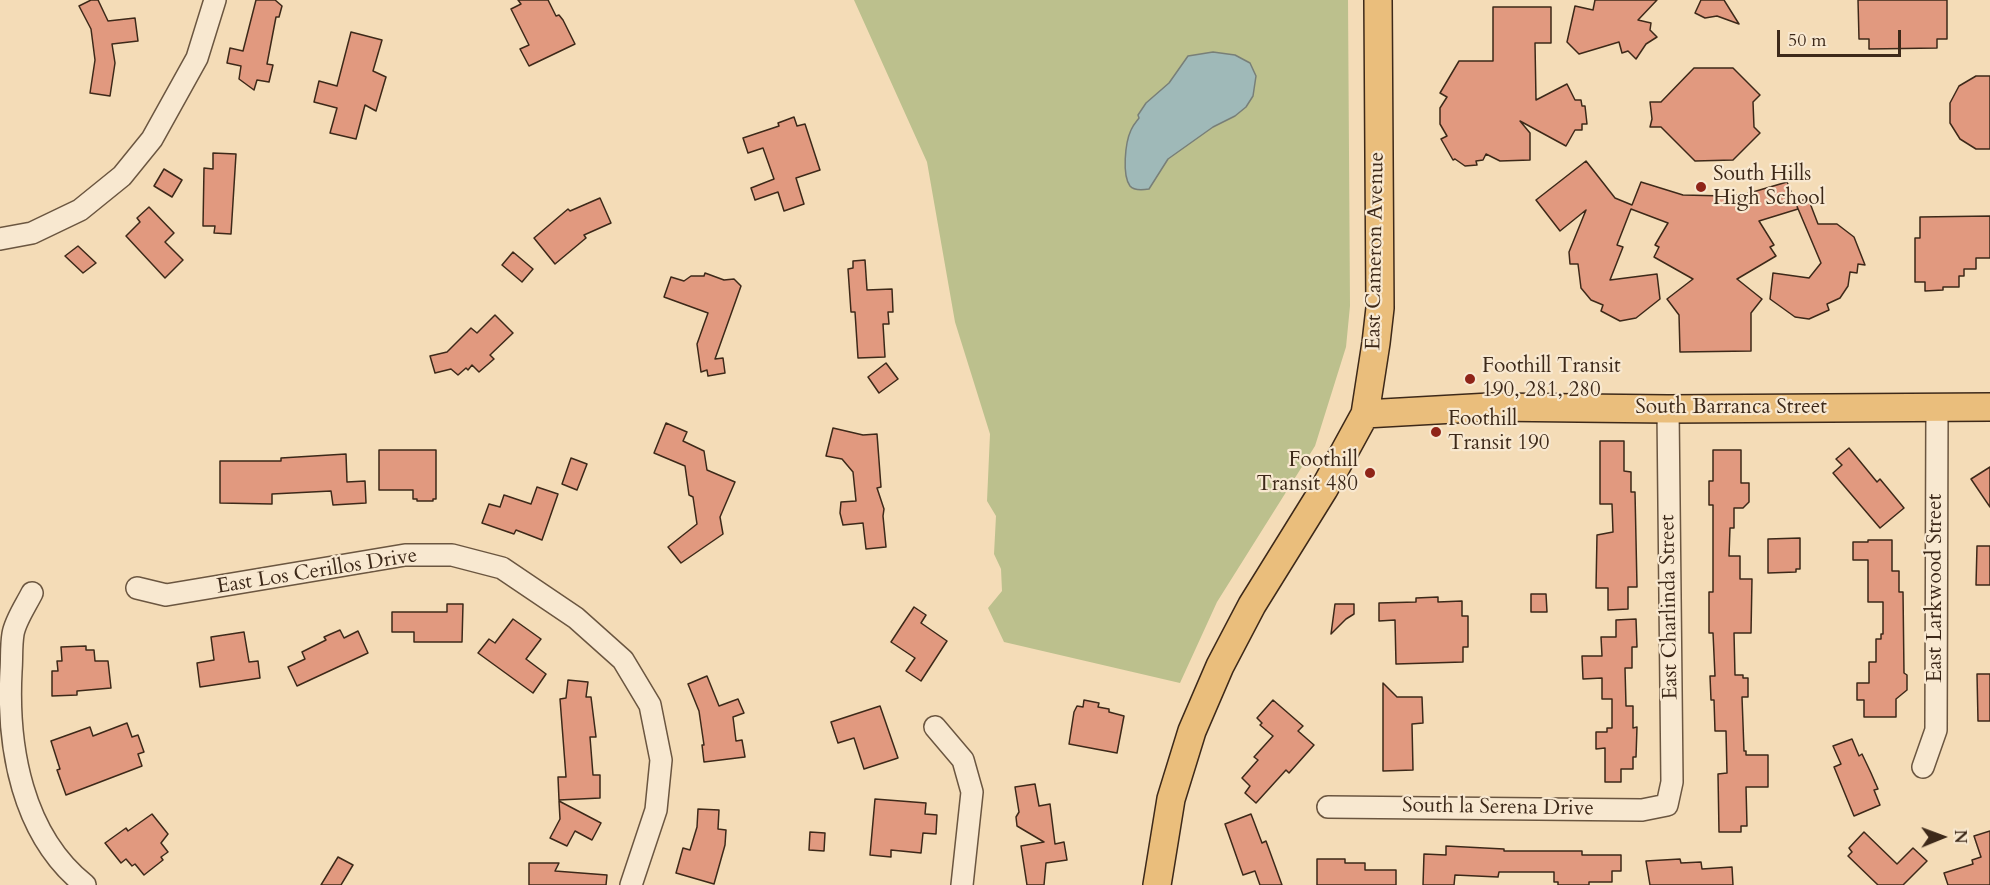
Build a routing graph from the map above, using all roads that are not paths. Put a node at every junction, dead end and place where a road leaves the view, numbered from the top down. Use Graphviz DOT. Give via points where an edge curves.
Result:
graph roads {
  1 [pos="215,0"];
  2 [pos="1378,0"];
  3 [pos="0,239"];
  4 [pos="1990,406"];
  5 [pos="1937,407"];
  6 [pos="1668,409"];
  7 [pos="1365,414"];
  8 [pos="137,588"];
  9 [pos="32,592"];
  10 [pos="935,727"];
  11 [pos="1923,767"];
  12 [pos="1667,805"];
  13 [pos="1328,807"];
  14 [pos="85,885"];
  15 [pos="631,885"];
  16 [pos="962,885"];
  17 [pos="1157,885"];
  1 -- 3 [label="street" via="197,58 152,139 122,176 80,210 32,233"];
  2 -- 7 [label="main road, East Cameron Avenue" via="1380,308"];
  4 -- 5 [label="main road, South Barranca Street"];
  5 -- 6 [label="main road, South Barranca Street"];
  5 -- 11 [label="street, East Larkwood Street" via="1936,730"];
  6 -- 7 [label="main road, South Barranca Street" via="1490,407"];
  6 -- 12 [label="street, East Charlinda Street" via="1672,782"];
  7 -- 17 [label="main road, East Cameron Avenue" via="1220,666 1192,731 1171,799"];
  8 -- 15 [label="street, East Los Cerillos Drive" via="166,595 405,555 452,555 502,568 576,618 624,660 650,705 661,760 656,810"];
  9 -- 14 [label="street" via="13,632 9,705 18,772 37,827 70,873"];
  10 -- 16 [label="street" via="963,760 972,792"];
  12 -- 13 [label="street, South la Serena Drive" via="1642,810"];
}
